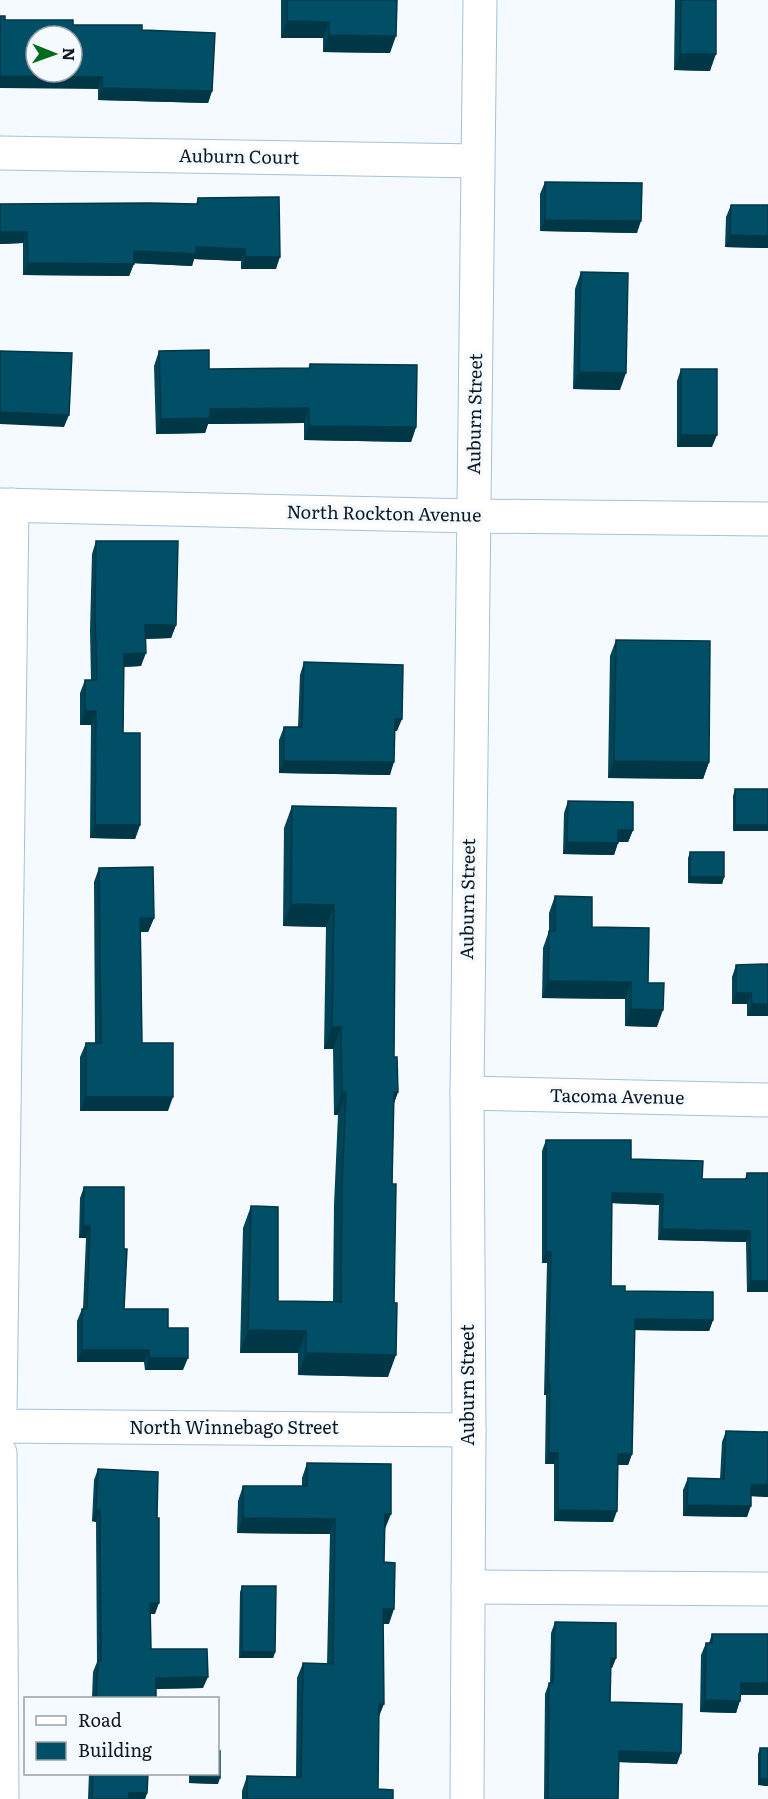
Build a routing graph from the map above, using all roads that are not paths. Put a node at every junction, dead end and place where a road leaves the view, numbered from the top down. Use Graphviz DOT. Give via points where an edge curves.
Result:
graph roads {
  1 [pos="480,0"];
  2 [pos="0,153"];
  3 [pos="477,161"];
  4 [pos="6,505"];
  5 [pos="473,516"];
  6 [pos="768,519"];
  7 [pos="467,1093"];
  8 [pos="768,1100"];
  9 [pos="0,1415"];
  10 [pos="0,1426"];
  11 [pos="468,1430"];
  12 [pos="0,1453"];
  13 [pos="468,1587"];
  14 [pos="768,1589"];
  15 [pos="2,1799"];
  16 [pos="467,1799"];
  1 -- 3 [label="street, Auburn Street"];
  2 -- 3 [label="street, Auburn Court"];
  3 -- 5 [label="street, Auburn Street"];
  4 -- 5 [label="street, North Rockton Avenue"];
  4 -- 9 [label="street"];
  5 -- 6 [label="street, North Rockton Avenue"];
  5 -- 7 [label="street, Auburn Street"];
  7 -- 8 [label="street, Tacoma Avenue"];
  7 -- 11 [label="street, Auburn Street"];
  10 -- 11 [label="street, North Winnebago Street"];
  11 -- 13 [label="street, Auburn Street"];
  12 -- 15 [label="street"];
  13 -- 14 [label="street"];
  13 -- 16 [label="street, Auburn Street"];
}
